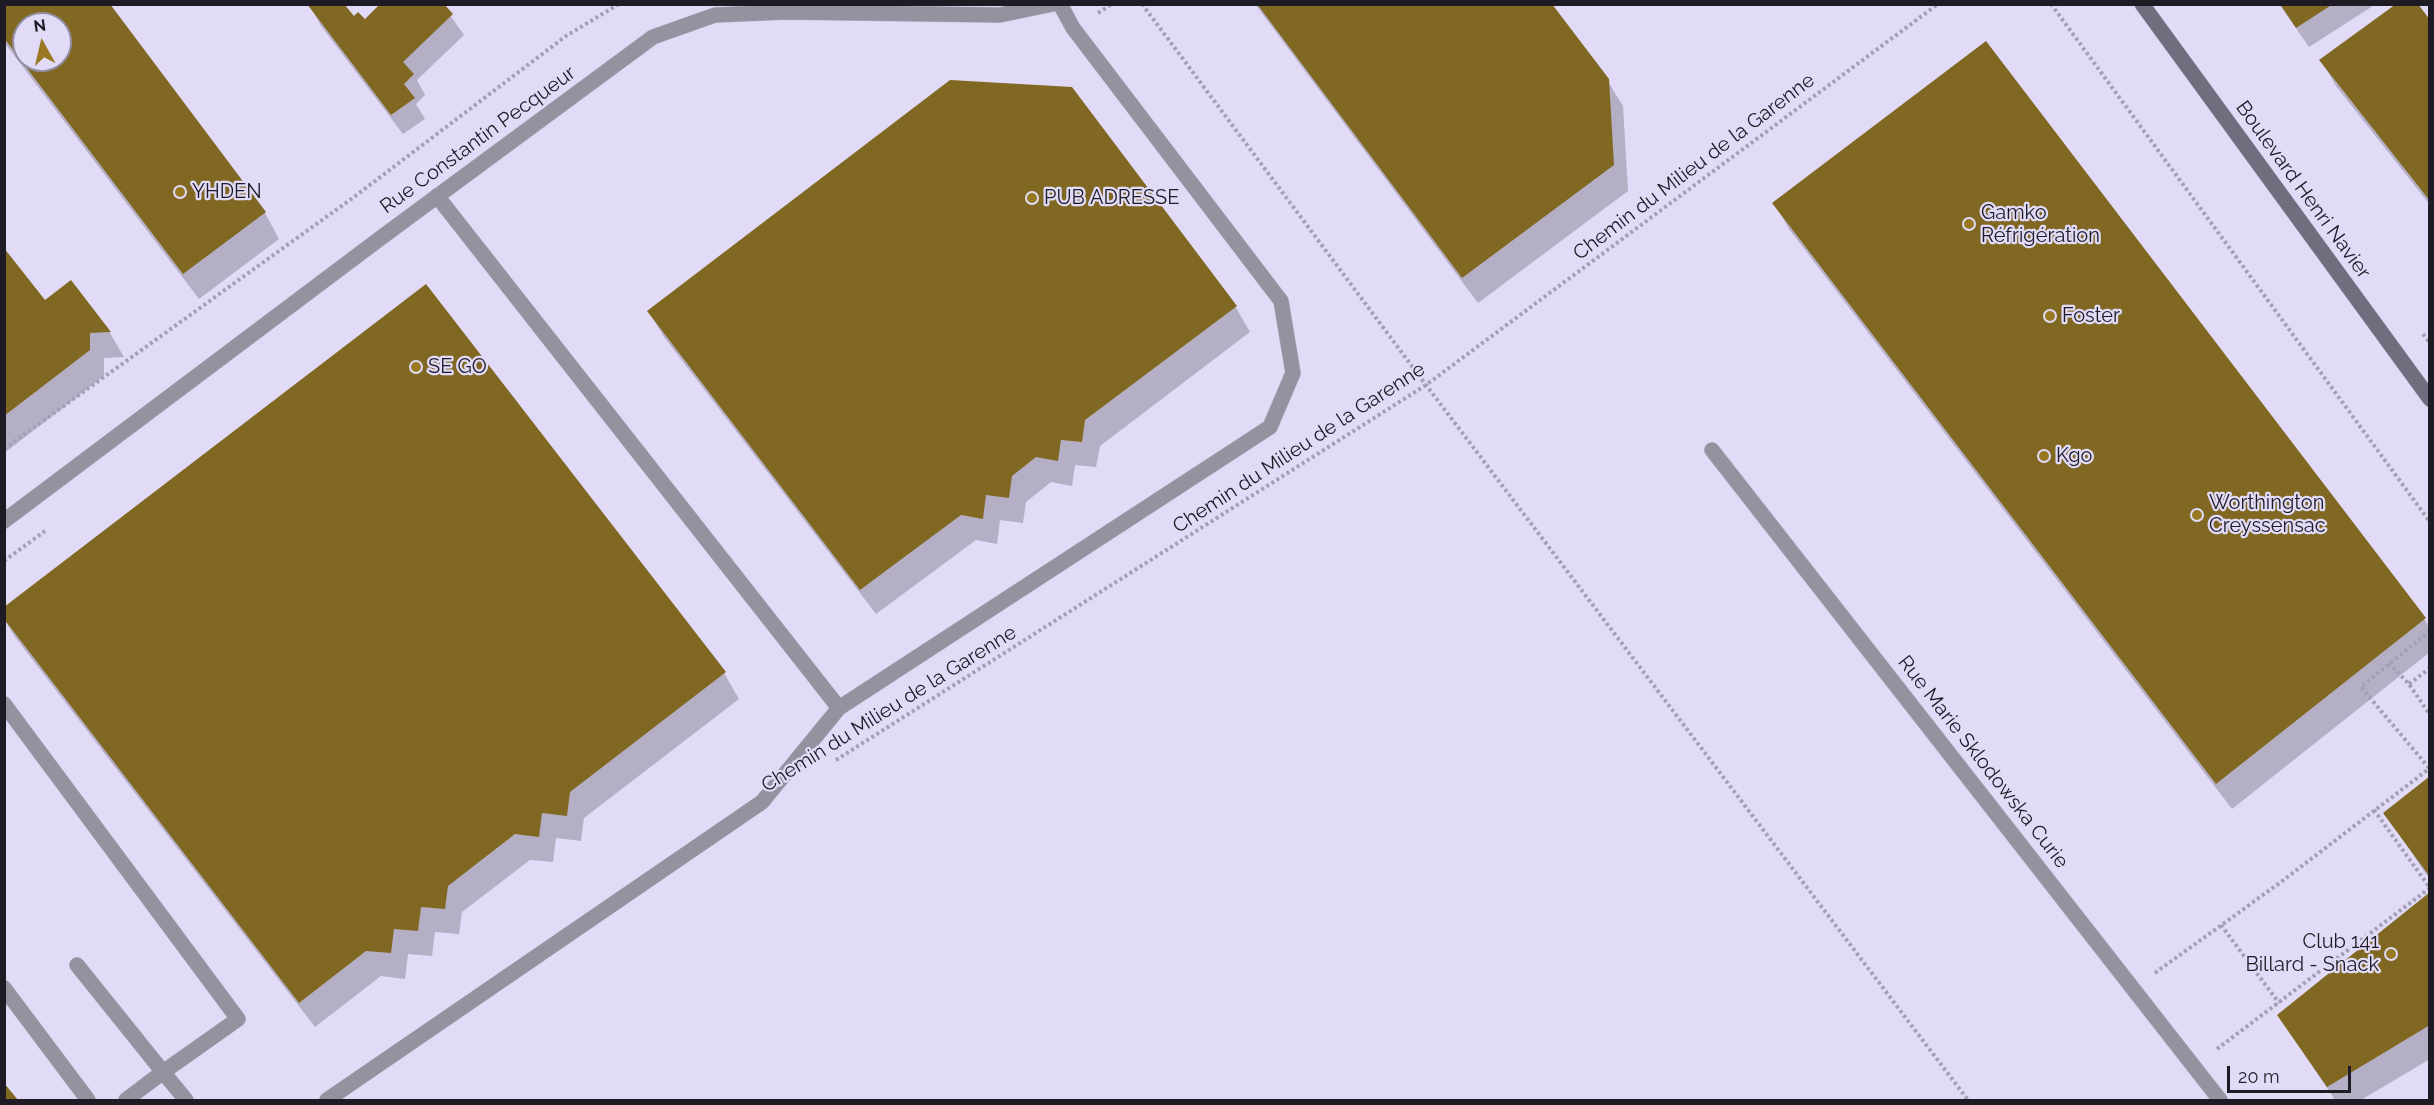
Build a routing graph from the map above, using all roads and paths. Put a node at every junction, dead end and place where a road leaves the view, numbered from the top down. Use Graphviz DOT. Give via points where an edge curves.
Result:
graph roads {
  1 [pos="619,4"];
  2 [pos="1053,4"];
  3 [pos="1060,4"];
  4 [pos="1112,4"];
  5 [pos="1142,4"];
  6 [pos="1938,4"];
  7 [pos="2051,4"];
  8 [pos="2142,4"];
  9 [pos="1073,28"];
  10 [pos="437,196"];
  11 [pos="1426,386"];
  12 [pos="2430,399"];
  13 [pos="4,449"];
  14 [pos="1712,450"];
  15 [pos="4,521"];
  16 [pos="2430,522"];
  17 [pos="52,526"];
  18 [pos="4,561"];
  19 [pos="2430,631"];
  20 [pos="2389,663"];
  21 [pos="2430,668"];
  22 [pos="2409,684"];
  23 [pos="4,704"];
  24 [pos="839,708"];
  25 [pos="2430,715"];
  26 [pos="832,763"];
  27 [pos="2429,768"];
  28 [pos="2374,810"];
  29 [pos="2430,888"];
  30 [pos="2221,925"];
  31 [pos="77,965"];
  32 [pos="4,988"];
  33 [pos="2133,989"];
  34 [pos="2279,1003"];
  35 [pos="2193,1067"];
  36 [pos="163,1071"];
  37 [pos="88,1101"];
  38 [pos="126,1101"];
  39 [pos="186,1101"];
  40 [pos="327,1101"];
  41 [pos="1968,1101"];
  42 [pos="2220,1101"];
  1 -- 13 [label="path" via="566,36 354,197"];
  2 -- 10 [label="street, Rue Constantin Pecqueur" via="1000,15 715,15 653,37"];
  3 -- 9 [label="street"];
  4 -- 9 [label="path"];
  5 -- 11 [label="path"];
  6 -- 11 [label="path, Chemin du Milieu de la Garenne"];
  7 -- 16 [label="path"];
  8 -- 12 [label="main road, Boulevard Henri Navier"];
  9 -- 24 [label="street" via="1281,301 1293,373 1270,427"];
  10 -- 15 [label="street, Rue Constantin Pecqueur"];
  10 -- 24 [label="street"];
  11 -- 26 [label="path, Chemin du Milieu de la Garenne"];
  11 -- 41 [label="path"];
  14 -- 33 [label="street, Rue Marie Sklodowska Curie"];
  17 -- 18 [label="path"];
  19 -- 20 [label="path"];
  20 -- 22 [label="path"];
  20 -- 27 [label="path" via="2361,687"];
  21 -- 22 [label="path"];
  22 -- 25 [label="path"];
  23 -- 36 [label="street" via="238,1019"];
  24 -- 40 [label="street" via="762,802"];
  27 -- 28 [label="path"];
  28 -- 29 [label="path"];
  28 -- 30 [label="path"];
  29 -- 34 [label="path"];
  30 -- 33 [label="path"];
  30 -- 34 [label="path"];
  31 -- 36 [label="street"];
  32 -- 37 [label="street"];
  33 -- 35 [label="street, Rue Marie Sklodowska Curie"];
  34 -- 35 [label="path"];
  35 -- 42 [label="street, Rue Marie Sklodowska Curie"];
  36 -- 38 [label="street"];
  36 -- 39 [label="street"];
}
